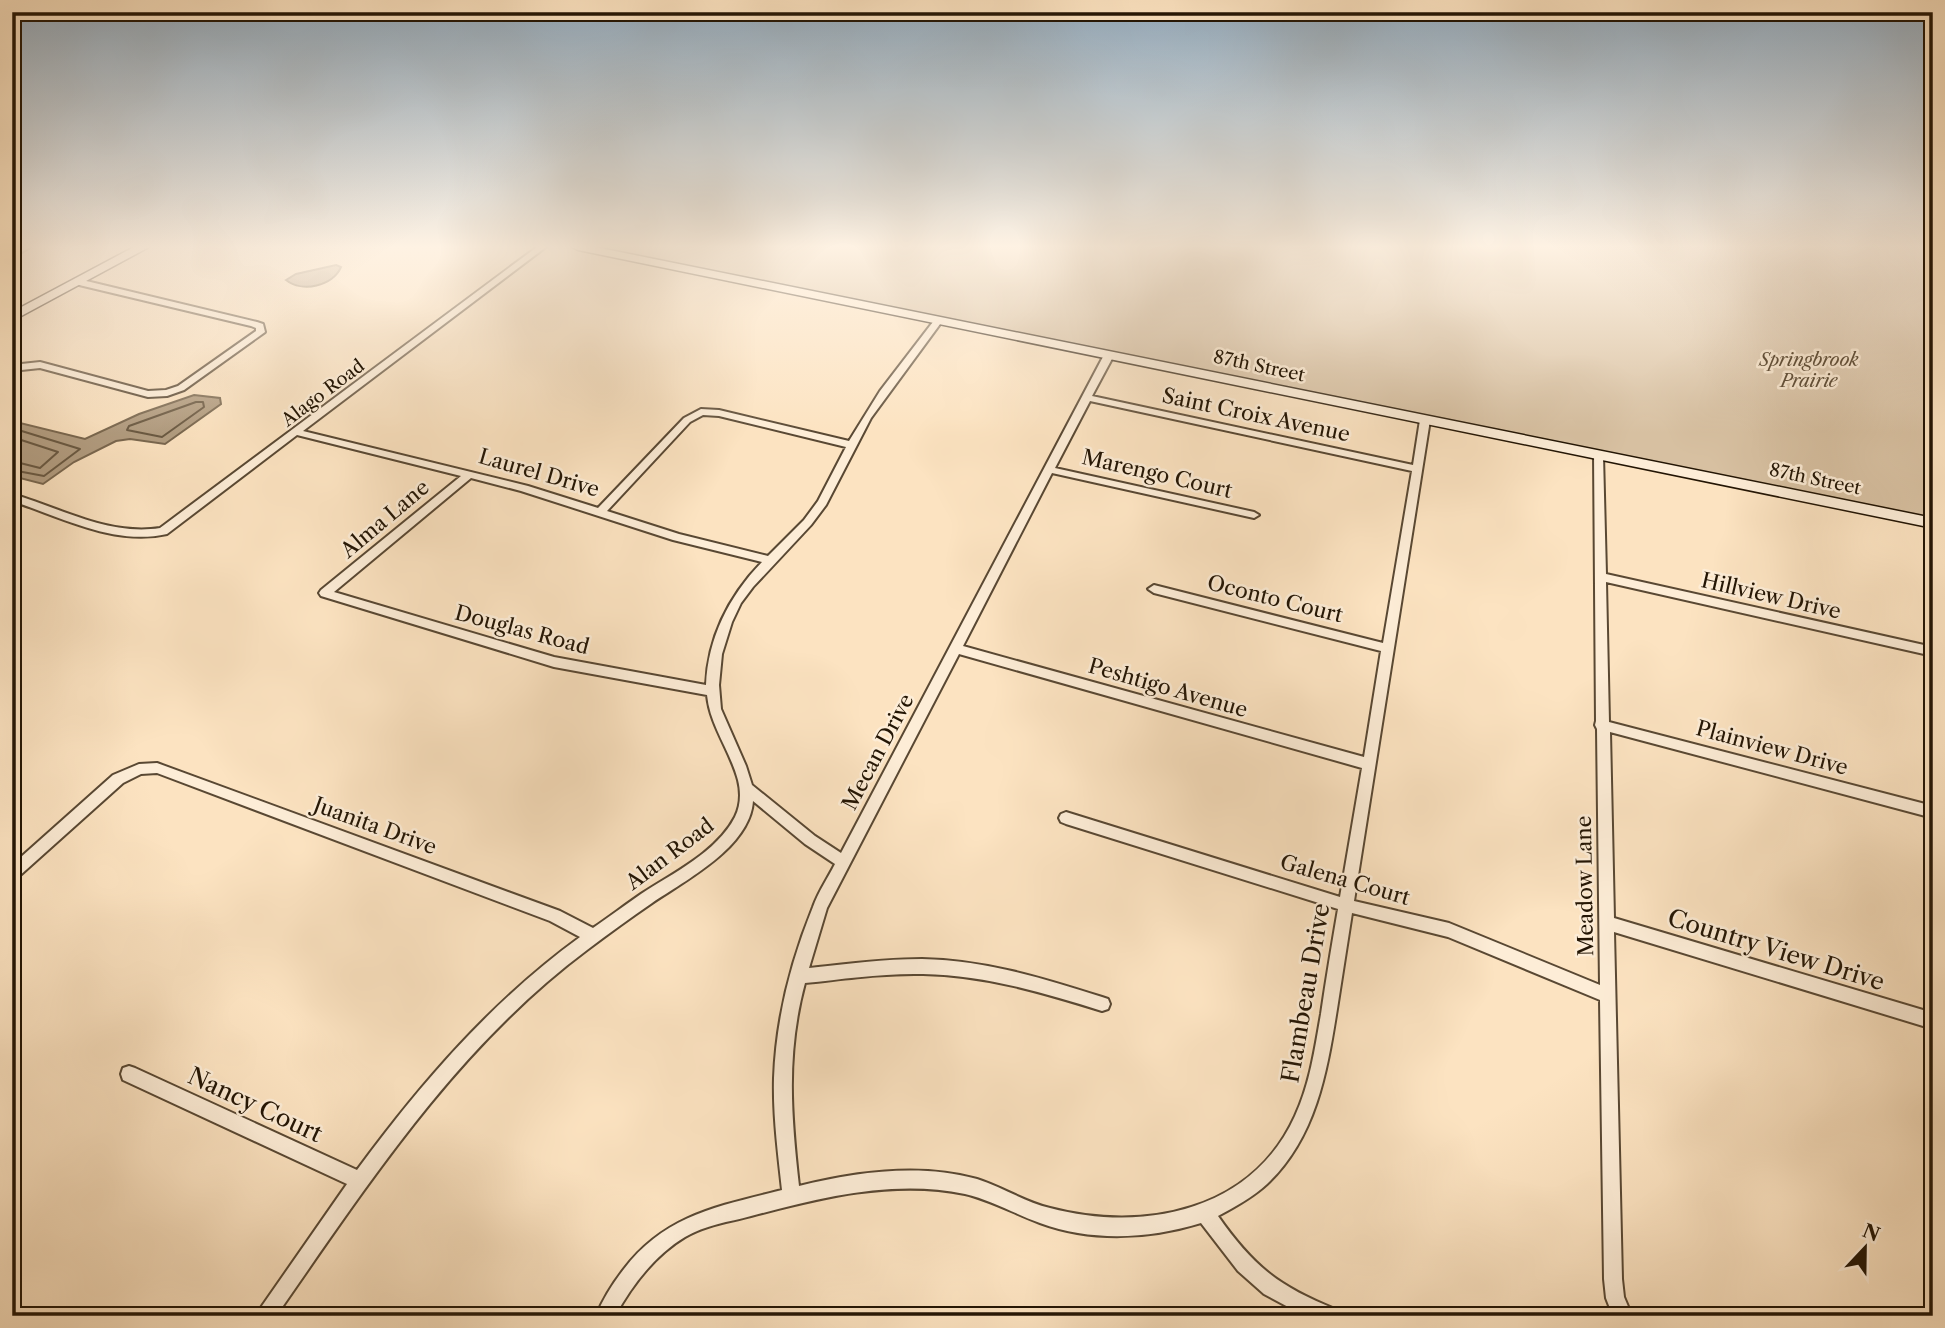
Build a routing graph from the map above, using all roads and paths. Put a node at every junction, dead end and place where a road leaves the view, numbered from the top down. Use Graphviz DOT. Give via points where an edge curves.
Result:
graph roads {
  1 [pos="190,309"];
  2 [pos="460,309"];
  3 [pos="884,309"];
  4 [pos="939,320"];
  5 [pos="1110,355"];
  6 [pos="12,368"];
  7 [pos="1088,398"];
  8 [pos="1425,420"];
  9 [pos="297,432"];
  10 [pos="851,445"];
  11 [pos="1598,454"];
  12 [pos="1417,468"];
  13 [pos="1051,470"];
  14 [pos="470,474"];
  15 [pos="12,497"];
  16 [pos="601,511"];
  17 [pos="1254,515"];
  18 [pos="1933,523"];
  19 [pos="768,560"];
  20 [pos="1601,577"];
  21 [pos="1154,589"];
  22 [pos="325,593"];
  23 [pos="1387,648"];
  24 [pos="957,649"];
  25 [pos="1933,652"];
  26 [pos="712,691"];
  27 [pos="1601,725"];
  28 [pos="1368,764"];
  29 [pos="139,769"];
  30 [pos="748,789"];
  31 [pos="1933,812"];
  32 [pos="1066,818"];
  33 [pos="843,862"];
  34 [pos="12,874"];
  35 [pos="1345,905"];
  36 [pos="1607,923"];
  37 [pos="593,936"];
  38 [pos="797,977"];
  39 [pos="1607,995"];
  40 [pos="1101,1004"];
  41 [pos="1933,1021"];
  42 [pos="129,1074"];
  43 [pos="360,1181"];
  44 [pos="791,1196"];
  45 [pos="1206,1214"];
  46 [pos="264,1316"];
  47 [pos="605,1316"];
  48 [pos="1328,1316"];
  49 [pos="1623,1316"];
  1 -- 6 [label="street" via="257,325 261,332 184,386 164,393 148,394 37,364"];
  2 -- 9 [label="street, Alago Road"];
  3 -- 4 [label="street, 87th Street"];
  4 -- 5 [label="street, 87th Street"];
  4 -- 10 [label="street" via="873,407"];
  5 -- 7 [label="street, Mecan Drive"];
  5 -- 8 [label="street, 87th Street"];
  7 -- 12 [label="street, Saint Croix Avenue"];
  7 -- 13 [label="street, Mecan Drive"];
  8 -- 11 [label="street, 87th Street"];
  8 -- 12 [label="street, Flambeau Drive"];
  9 -- 14 [label="street, Laurel Drive"];
  9 -- 15 [label="street, Alago Road" via="174,526 153,534 121,533"];
  10 -- 16 [label="street" via="701,412 687,420"];
  10 -- 19 [label="street" via="822,503"];
  11 -- 18 [label="street, 87th Street"];
  11 -- 20 [label="street, Meadow Lane"];
  12 -- 23 [label="street, Flambeau Drive"];
  13 -- 17 [label="street, Marengo Court"];
  13 -- 24 [label="street, Mecan Drive"];
  14 -- 16 [label="street, Laurel Drive"];
  14 -- 22 [label="street, Alma Lane"];
  16 -- 19 [label="street, Laurel Drive" via="669,535"];
  19 -- 26 [label="street" via="744,586 725,621"];
  20 -- 25 [label="street, Hillview Drive"];
  20 -- 27 [label="street, Meadow Lane"];
  21 -- 23 [label="street, Oconto Court"];
  22 -- 26 [label="street, Douglas Road" via="554,662"];
  23 -- 28 [label="street, Flambeau Drive"];
  24 -- 28 [label="street, Peshtigo Avenue"];
  24 -- 33 [label="street, Mecan Drive"];
  26 -- 30 [label="street" via="722,729"];
  27 -- 31 [label="street, Plainview Drive"];
  27 -- 36 [label="street, Meadow Lane"];
  28 -- 35 [label="street, Flambeau Drive"];
  29 -- 34 [label="street" via="118,779"];
  29 -- 37 [label="street, Juanita Drive" via="157,768 555,916"];
  30 -- 33 [label="street"];
  30 -- 37 [label="street, Alan Road" via="743,818 731,836"];
  32 -- 35 [label="street, Galena Court"];
  33 -- 38 [label="street, Mecan Drive" via="820,907"];
  35 -- 39 [label="street, Galena Court" via="1449,930"];
  35 -- 45 [label="street, Flambeau Drive" via="1320,1066 1308,1110 1283,1154 1247,1189"];
  36 -- 39 [label="street, Meadow Lane"];
  36 -- 41 [label="street, Country View Drive"];
  37 -- 43 [label="street, Alan Road" via="473,1040"];
  38 -- 40 [label="street" via="938,967 993,974"];
  38 -- 44 [label="street, Mecan Drive" via="785,1042 783,1114"];
  39 -- 49 [label="street, Meadow Lane" via="1613,1279"];
  42 -- 43 [label="street, Nancy Court"];
  43 -- 46 [label="street, Alan Road"];
  44 -- 45 [label="street, Flambeau Drive" via="862,1180 912,1178 966,1186 1048,1216 1094,1226 1143,1228"];
  44 -- 47 [label="street, Flambeau Drive" via="705,1219 673,1235 640,1263"];
  45 -- 48 [label="street" via="1249,1273 1269,1289"];
}
